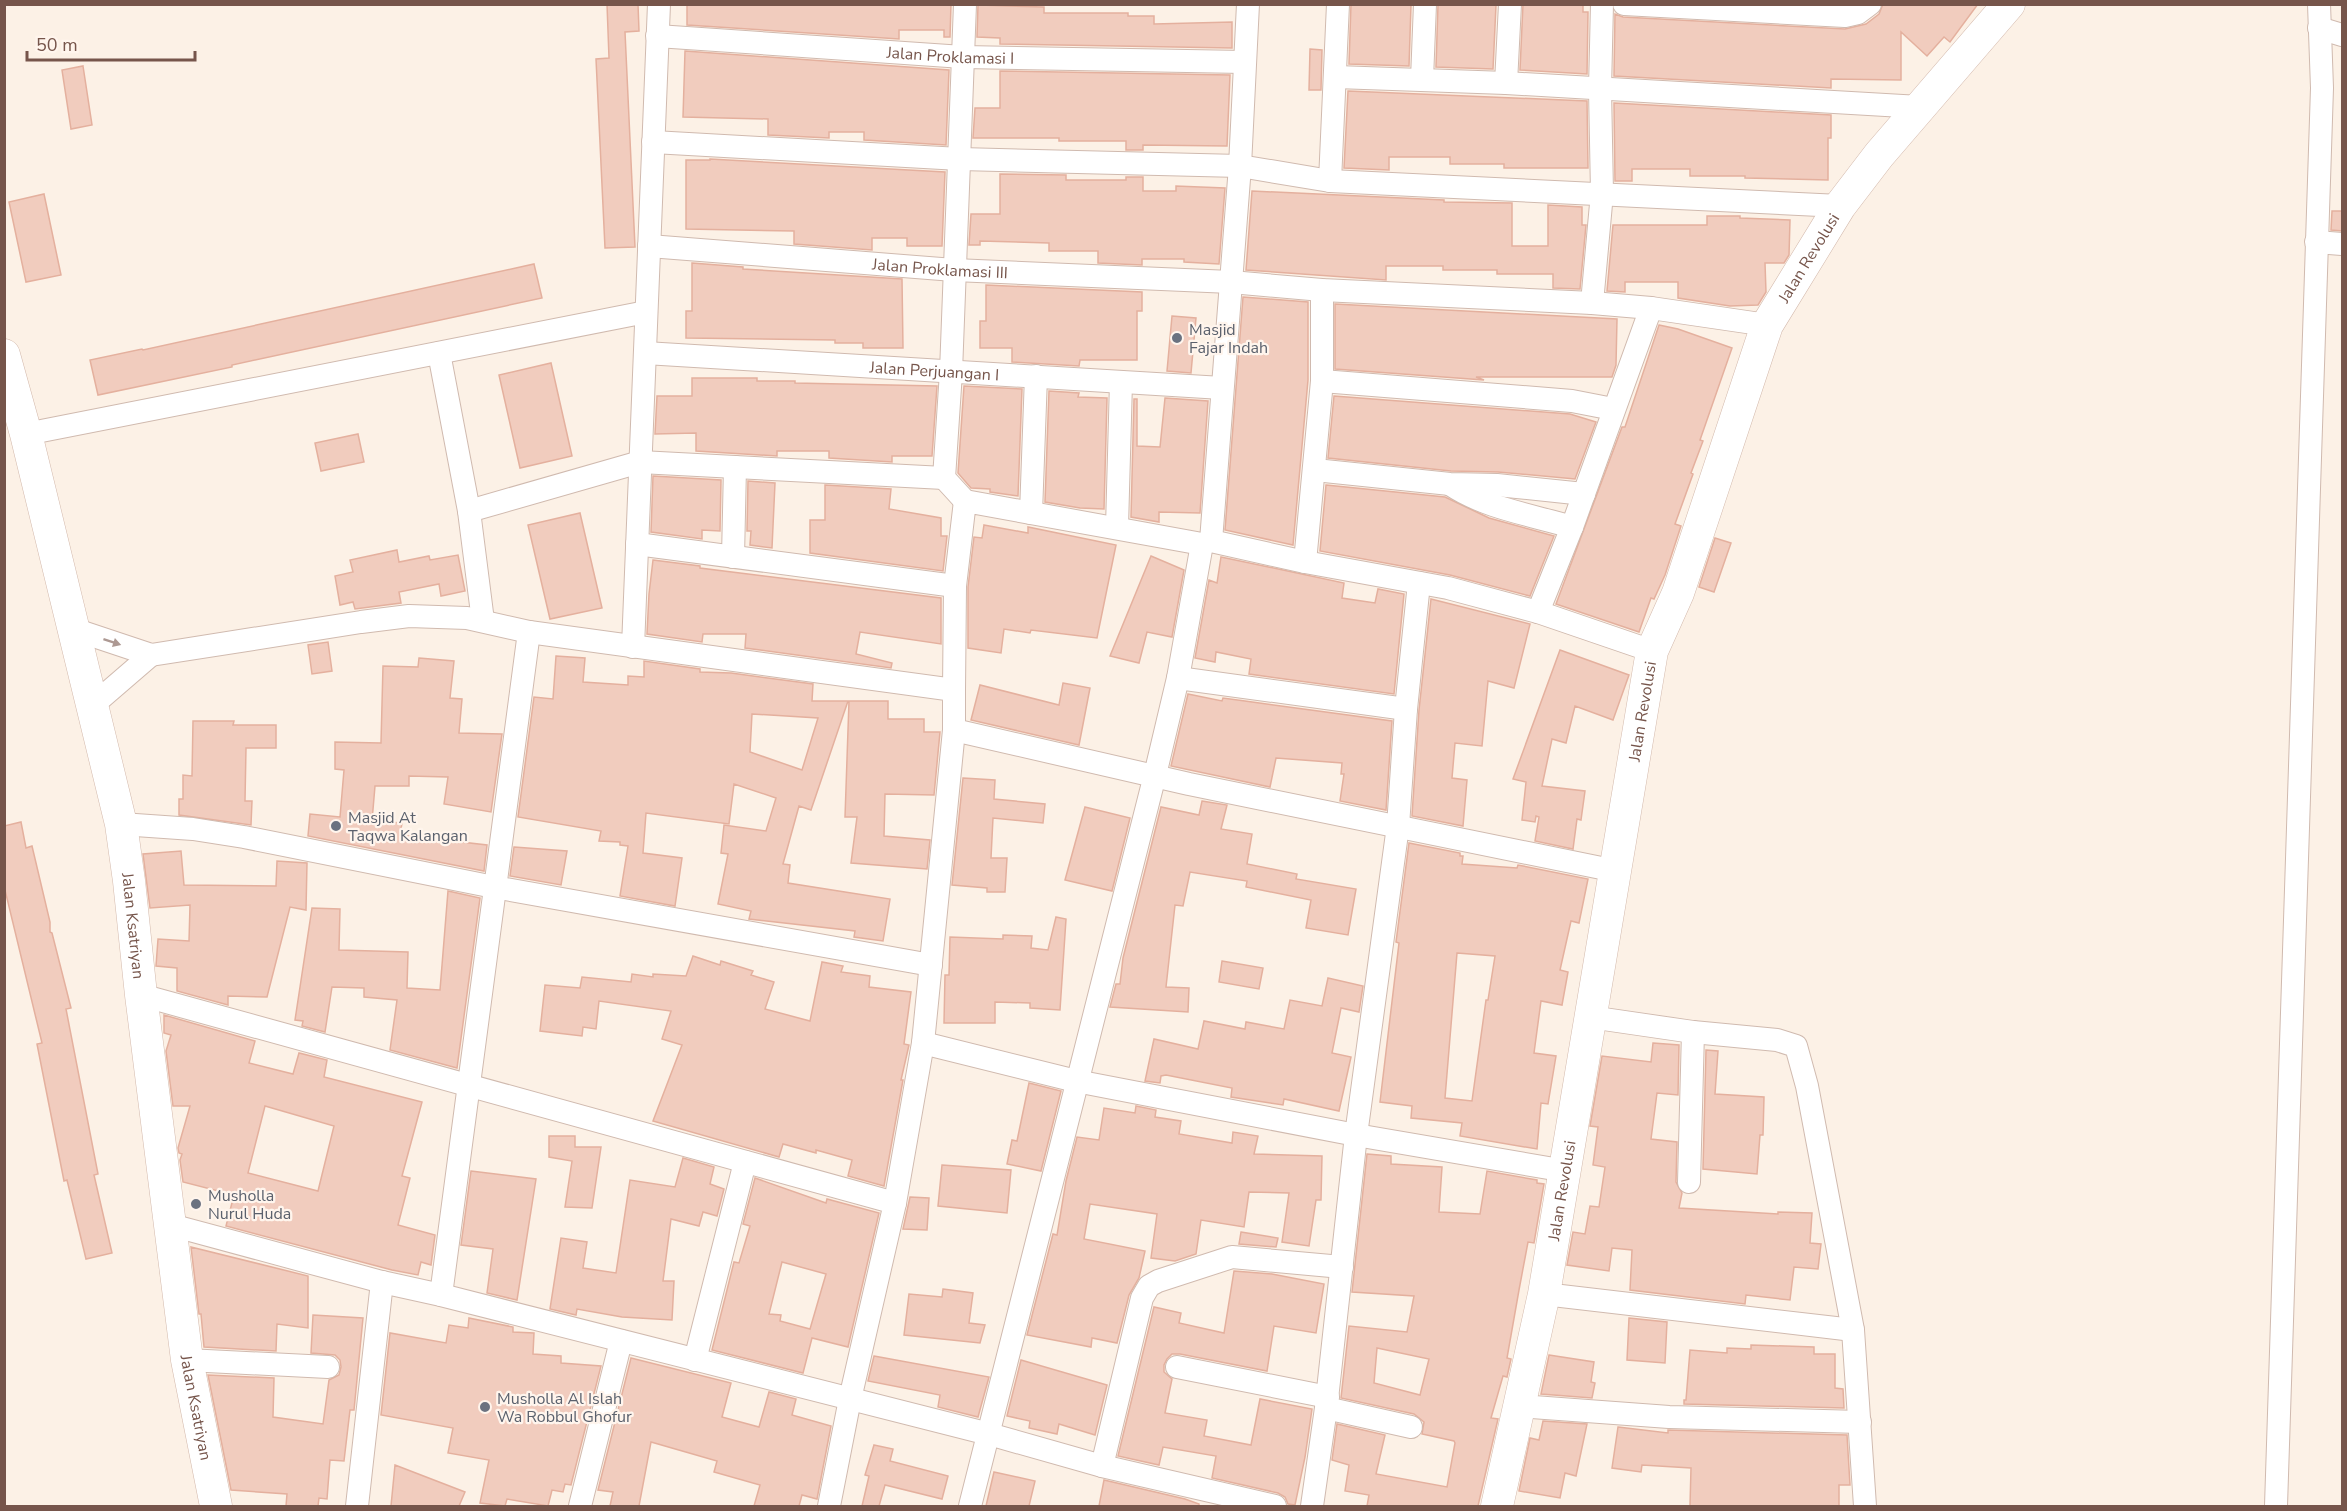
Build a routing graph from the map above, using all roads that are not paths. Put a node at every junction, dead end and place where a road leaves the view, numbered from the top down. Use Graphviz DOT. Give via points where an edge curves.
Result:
graph roads {
  1 [pos="659,4"];
  2 [pos="965,4"];
  3 [pos="1248,4"];
  4 [pos="1338,4"];
  5 [pos="1425,4"];
  6 [pos="1510,4"];
  7 [pos="1602,4"];
  8 [pos="1624,4"];
  9 [pos="1870,4"];
  10 [pos="2009,4"];
  11 [pos="2319,4"];
  12 [pos="2319,28"];
  13 [pos="2343,35"];
  14 [pos="657,36"];
  15 [pos="963,57"];
  16 [pos="1244,62"];
  17 [pos="1336,77"];
  18 [pos="1422,79"];
  19 [pos="1506,83"];
  20 [pos="1600,89"];
  21 [pos="1920,107"];
  22 [pos="653,142"];
  23 [pos="960,159"];
  24 [pos="1240,166"];
  25 [pos="1330,181"];
  26 [pos="1602,193"];
  27 [pos="1840,206"];
  28 [pos="2316,242"];
  29 [pos="2343,244"];
  30 [pos="649,246"];
  31 [pos="954,270"];
  32 [pos="1231,282"];
  33 [pos="1322,290"];
  34 [pos="1592,303"];
  35 [pos="1651,308"];
  36 [pos="646,312"];
  37 [pos="1767,325"];
  38 [pos="439,353"];
  39 [pos="645,353"];
  40 [pos="4,355"];
  41 [pos="951,372"];
  42 [pos="1036,376"];
  43 [pos="1322,381"];
  44 [pos="1121,382"];
  45 [pos="1222,388"];
  46 [pos="1613,409"];
  47 [pos="26,434"];
  48 [pos="640,462"];
  49 [pos="735,467"];
  50 [pos="1315,470"];
  51 [pos="944,478"];
  52 [pos="1450,484"];
  53 [pos="1584,494"];
  54 [pos="965,501"];
  55 [pos="469,511"];
  56 [pos="1031,513"];
  57 [pos="1117,527"];
  58 [pos="1572,527"];
  59 [pos="1207,542"];
  60 [pos="638,544"];
  61 [pos="733,557"];
  62 [pos="1305,562"];
  63 [pos="1419,583"];
  64 [pos="956,586"];
  65 [pos="1538,612"];
  66 [pos="483,621"];
  67 [pos="73,630"];
  68 [pos="529,632"];
  69 [pos="633,647"];
  70 [pos="1652,651"];
  71 [pos="151,655"];
  72 [pos="1178,678"];
  73 [pos="954,690"];
  74 [pos="93,705"];
  75 [pos="1406,709"];
  76 [pos="954,730"];
  77 [pos="1155,775"];
  78 [pos="121,824"];
  79 [pos="1398,826"];
  80 [pos="1616,871"];
  81 [pos="494,887"];
  82 [pos="931,965"];
  83 [pos="141,995"];
  84 [pos="1590,1017"];
  85 [pos="1693,1032"];
  86 [pos="923,1043"];
  87 [pos="1076,1081"];
  88 [pos="467,1086"];
  89 [pos="1356,1135"];
  90 [pos="745,1162"];
  91 [pos="1566,1171"];
  92 [pos="1689,1182"];
  93 [pos="896,1203"];
  94 [pos="171,1225"];
  95 [pos="1342,1267"];
  96 [pos="382,1282"];
  97 [pos="1544,1294"];
  98 [pos="441,1295"];
  99 [pos="1853,1330"];
  100 [pos="621,1341"];
  101 [pos="187,1360"];
  102 [pos="695,1360"];
  103 [pos="328,1367"];
  104 [pos="1177,1367"];
  105 [pos="850,1399"];
  106 [pos="1327,1402"];
  107 [pos="1519,1406"];
  108 [pos="1860,1422"];
  109 [pos="1411,1427"];
  110 [pos="989,1434"];
  111 [pos="1102,1466"];
  112 [pos="216,1506"];
  113 [pos="357,1506"];
  114 [pos="580,1506"];
  115 [pos="829,1506"];
  116 [pos="970,1506"];
  117 [pos="1275,1506"];
  118 [pos="1312,1506"];
  119 [pos="1497,1506"];
  120 [pos="1864,1506"];
  121 [pos="2276,1506"];
  1 -- 14 [label="street"];
  2 -- 15 [label="street"];
  3 -- 16 [label="street"];
  4 -- 17 [label="street"];
  5 -- 18 [label="street"];
  6 -- 19 [label="street"];
  7 -- 20 [label="street"];
  8 -- 9 [label="street" via="1845,16"];
  10 -- 21 [label="street, Jalan Revolusi"];
  11 -- 12 [label="street"];
  12 -- 13 [label="street"];
  12 -- 28 [label="street" via="2322,88"];
  14 -- 15 [label="street, Jalan Proklamasi I"];
  14 -- 22 [label="street"];
  15 -- 16 [label="street, Jalan Proklamasi I"];
  15 -- 23 [label="street"];
  16 -- 24 [label="street"];
  17 -- 18 [label="street"];
  17 -- 25 [label="street"];
  18 -- 19 [label="street"];
  19 -- 20 [label="street"];
  20 -- 21 [label="street"];
  20 -- 26 [label="street"];
  21 -- 27 [label="street, Jalan Revolusi"];
  22 -- 23 [label="street"];
  22 -- 30 [label="street"];
  23 -- 24 [label="street"];
  23 -- 31 [label="street"];
  24 -- 25 [label="street"];
  24 -- 32 [label="street"];
  25 -- 26 [label="street"];
  26 -- 27 [label="street"];
  26 -- 34 [label="street"];
  27 -- 37 [label="street, Jalan Revolusi"];
  28 -- 29 [label="street"];
  28 -- 121 [label="street"];
  30 -- 31 [label="street, Jalan Proklamasi III"];
  30 -- 36 [label="street"];
  31 -- 32 [label="street, Jalan Proklamasi III"];
  31 -- 41 [label="street"];
  32 -- 33 [label="street, Jalan Proklamasi III"];
  32 -- 45 [label="street"];
  33 -- 34 [label="street, Jalan Proklamasi III"];
  33 -- 43 [label="street"];
  34 -- 35 [label="street, Jalan Proklamasi III"];
  35 -- 37 [label="street, Jalan Proklamasi III"];
  35 -- 46 [label="street"];
  36 -- 38 [label="street"];
  36 -- 39 [label="street"];
  37 -- 70 [label="street, Jalan Revolusi" via="1678,593"];
  38 -- 47 [label="street"];
  38 -- 55 [label="street"];
  39 -- 41 [label="street, Jalan Perjuangan I"];
  39 -- 48 [label="street"];
  40 -- 47 [label="street, Jalan Ksatriyan"];
  41 -- 42 [label="street, Jalan Perjuangan I"];
  41 -- 51 [label="street"];
  42 -- 44 [label="street, Jalan Perjuangan I"];
  42 -- 56 [label="street"];
  43 -- 46 [label="street" via="1572,401"];
  43 -- 50 [label="street"];
  44 -- 45 [label="street, Jalan Perjuangan I"];
  44 -- 57 [label="street"];
  45 -- 59 [label="street"];
  46 -- 53 [label="street"];
  47 -- 67 [label="street, Jalan Ksatriyan"];
  48 -- 49 [label="street"];
  48 -- 55 [label="street"];
  48 -- 60 [label="street"];
  49 -- 51 [label="street"];
  49 -- 61 [label="street"];
  50 -- 52 [label="street"];
  50 -- 62 [label="street"];
  51 -- 54 [label="street"];
  52 -- 53 [label="street"];
  52 -- 58 [label="street" via="1486,503"];
  53 -- 58 [label="street"];
  54 -- 56 [label="street"];
  54 -- 64 [label="street"];
  55 -- 66 [label="street"];
  56 -- 57 [label="street"];
  57 -- 59 [label="street"];
  58 -- 65 [label="street"];
  59 -- 62 [label="street"];
  59 -- 72 [label="street"];
  60 -- 61 [label="street"];
  60 -- 69 [label="street"];
  61 -- 64 [label="street"];
  62 -- 63 [label="street"];
  63 -- 65 [label="street"];
  63 -- 75 [label="street"];
  64 -- 73 [label="street"];
  65 -- 70 [label="street"];
  66 -- 68 [label="street"];
  66 -- 71 [label="street" via="409,616"];
  67 -- 71 [label="street, one-way"];
  67 -- 74 [label="street, Jalan Ksatriyan"];
  68 -- 69 [label="street"];
  68 -- 81 [label="street"];
  69 -- 73 [label="street"];
  70 -- 80 [label="street, Jalan Revolusi"];
  71 -- 74 [label="street"];
  72 -- 75 [label="street"];
  72 -- 77 [label="street"];
  73 -- 76 [label="street"];
  74 -- 78 [label="street, Jalan Ksatriyan"];
  75 -- 79 [label="street"];
  76 -- 77 [label="street"];
  76 -- 82 [label="street"];
  77 -- 79 [label="street"];
  77 -- 87 [label="street"];
  78 -- 81 [label="street" via="244,837"];
  78 -- 83 [label="street, Jalan Ksatriyan"];
  79 -- 80 [label="street"];
  79 -- 89 [label="street"];
  80 -- 84 [label="street, Jalan Revolusi"];
  81 -- 82 [label="street"];
  81 -- 88 [label="street"];
  82 -- 86 [label="street"];
  83 -- 88 [label="street"];
  83 -- 94 [label="street, Jalan Ksatriyan"];
  84 -- 85 [label="street"];
  84 -- 91 [label="street, Jalan Revolusi"];
  85 -- 92 [label="street"];
  85 -- 99 [label="street" via="1777,1040 1796,1046"];
  86 -- 87 [label="street"];
  86 -- 93 [label="street"];
  87 -- 89 [label="street"];
  87 -- 110 [label="street"];
  88 -- 90 [label="street"];
  88 -- 98 [label="street"];
  89 -- 91 [label="street"];
  89 -- 95 [label="street"];
  90 -- 93 [label="street"];
  90 -- 102 [label="street"];
  91 -- 97 [label="street, Jalan Revolusi"];
  93 -- 105 [label="street"];
  94 -- 96 [label="street"];
  94 -- 101 [label="street, Jalan Ksatriyan"];
  95 -- 106 [label="street"];
  95 -- 111 [label="street" via="1232,1257 1149,1286 1142,1298"];
  96 -- 98 [label="street"];
  96 -- 113 [label="street"];
  97 -- 99 [label="street"];
  97 -- 107 [label="street, Jalan Revolusi"];
  98 -- 100 [label="street"];
  99 -- 108 [label="street"];
  100 -- 102 [label="street"];
  100 -- 114 [label="street"];
  101 -- 103 [label="street"];
  101 -- 112 [label="street, Jalan Ksatriyan"];
  102 -- 105 [label="street"];
  104 -- 106 [label="street"];
  105 -- 110 [label="street"];
  105 -- 115 [label="street"];
  106 -- 109 [label="street"];
  106 -- 118 [label="street"];
  107 -- 108 [label="street" via="1669,1417"];
  107 -- 119 [label="street, Jalan Revolusi"];
  108 -- 120 [label="street"];
  110 -- 111 [label="street"];
  110 -- 116 [label="street"];
  111 -- 117 [label="street"];
}
